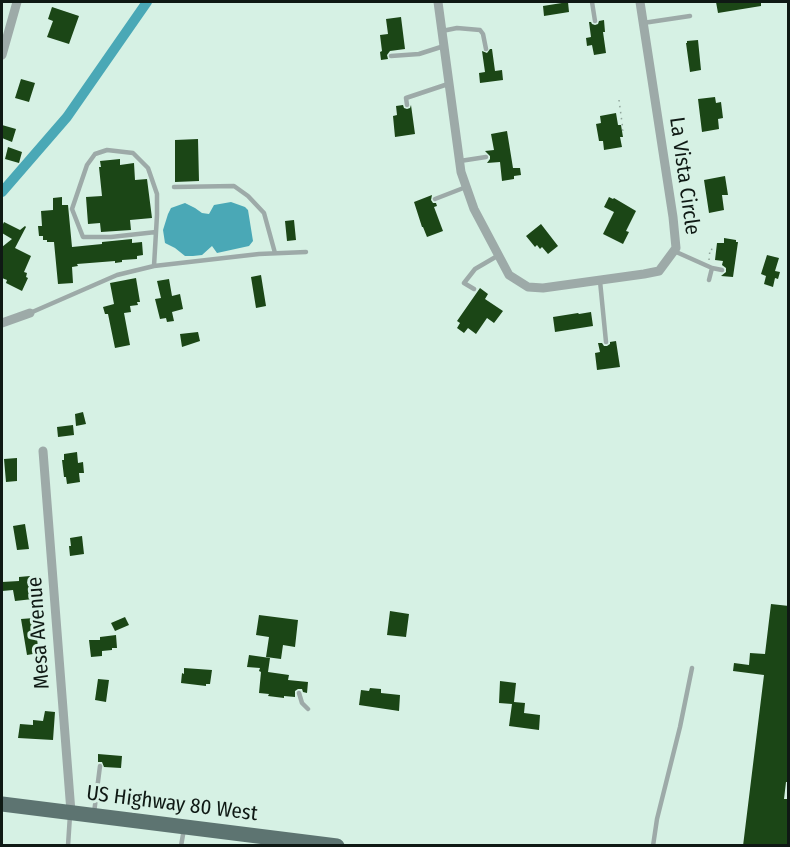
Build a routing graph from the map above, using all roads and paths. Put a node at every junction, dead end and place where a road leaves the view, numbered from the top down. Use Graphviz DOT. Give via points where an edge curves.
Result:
graph roads {
  1 [pos="17,2"];
  2 [pos="438,2"];
  3 [pos="592,2"];
  4 [pos="640,2"];
  5 [pos="690,16"];
  6 [pos="595,21"];
  7 [pos="643,23"];
  8 [pos="442,31"];
  9 [pos="444,46"];
  10 [pos="486,49"];
  11 [pos="2,55"];
  12 [pos="391,56"];
  13 [pos="449,84"];
  14 [pos="619,100"];
  15 [pos="406,105"];
  16 [pos="622,130"];
  17 [pos="486,157"];
  18 [pos="460,161"];
  19 [pos="174,187"];
  20 [pos="467,187"];
  21 [pos="435,199"];
  22 [pos="156,232"];
  23 [pos="716,250"];
  24 [pos="674,251"];
  25 [pos="306,252"];
  26 [pos="275,253"];
  27 [pos="499,255"];
  28 [pos="154,266"];
  29 [pos="710,267"];
  30 [pos="722,270"];
  31 [pos="709,280"];
  32 [pos="600,281"];
  33 [pos="474,289"];
  34 [pos="30,313"];
  35 [pos="2,323"];
  36 [pos="606,342"];
  37 [pos="43,451"];
  38 [pos="692,668"];
  39 [pos="299,693"];
  40 [pos="308,709"];
  41 [pos="100,766"];
  42 [pos="2,804"];
  43 [pos="71,812"];
  44 [pos="94,815"];
  45 [pos="185,826"];
  46 [pos="310,844"];
  47 [pos="68,846"];
  48 [pos="181,846"];
  49 [pos="337,846"];
  50 [pos="653,846"];
  1 -- 11 [label="street"];
  2 -- 8 [label="street, La Vista Circle"];
  3 -- 6 [label="lane"];
  4 -- 7 [label="street, La Vista Circle"];
  5 -- 7 [label="lane"];
  7 -- 24 [label="street, La Vista Circle" via="673,217"];
  8 -- 9 [label="street, La Vista Circle"];
  8 -- 10 [label="lane" via="480,30"];
  9 -- 12 [label="lane" via="419,54"];
  9 -- 13 [label="street, La Vista Circle"];
  13 -- 15 [label="lane" via="406,98"];
  13 -- 18 [label="street, La Vista Circle"];
  14 -- 16 [label="path"];
  17 -- 18 [label="lane"];
  18 -- 20 [label="street, La Vista Circle"];
  19 -- 26 [label="lane" via="234,186 264,213"];
  20 -- 21 [label="lane"];
  20 -- 27 [label="street, La Vista Circle" via="474,209"];
  22 -- 22 [label="lane" via="157,194 148,168 133,153 106,150 95,154 87,165 72,209 82,237"];
  22 -- 28 [label="lane"];
  23 -- 29 [label="path" via="710,249"];
  24 -- 29 [label="lane"];
  24 -- 32 [label="street, La Vista Circle" via="659,271"];
  25 -- 26 [label="lane"];
  26 -- 28 [label="lane"];
  27 -- 32 [label="street, La Vista Circle" via="509,275 528,287"];
  27 -- 33 [label="lane" via="475,269 464,283"];
  28 -- 34 [label="lane" via="117,275"];
  29 -- 30 [label="lane"];
  29 -- 31 [label="lane"];
  32 -- 36 [label="lane"];
  34 -- 35 [label="street"];
  37 -- 43 [label="street, Mesa Avenue"];
  38 -- 50 [label="lane"];
  39 -- 40 [label="lane"];
  41 -- 44 [label="lane"];
  42 -- 43 [label="main road, US Highway 80 West"];
  43 -- 44 [label="main road, US Highway 80 West"];
  43 -- 47 [label="lane"];
  44 -- 45 [label="main road, US Highway 80 West"];
  45 -- 46 [label="main road, US Highway 80 West"];
  45 -- 48 [label="lane"];
  46 -- 49 [label="main road, US Highway 80 West"];
}
